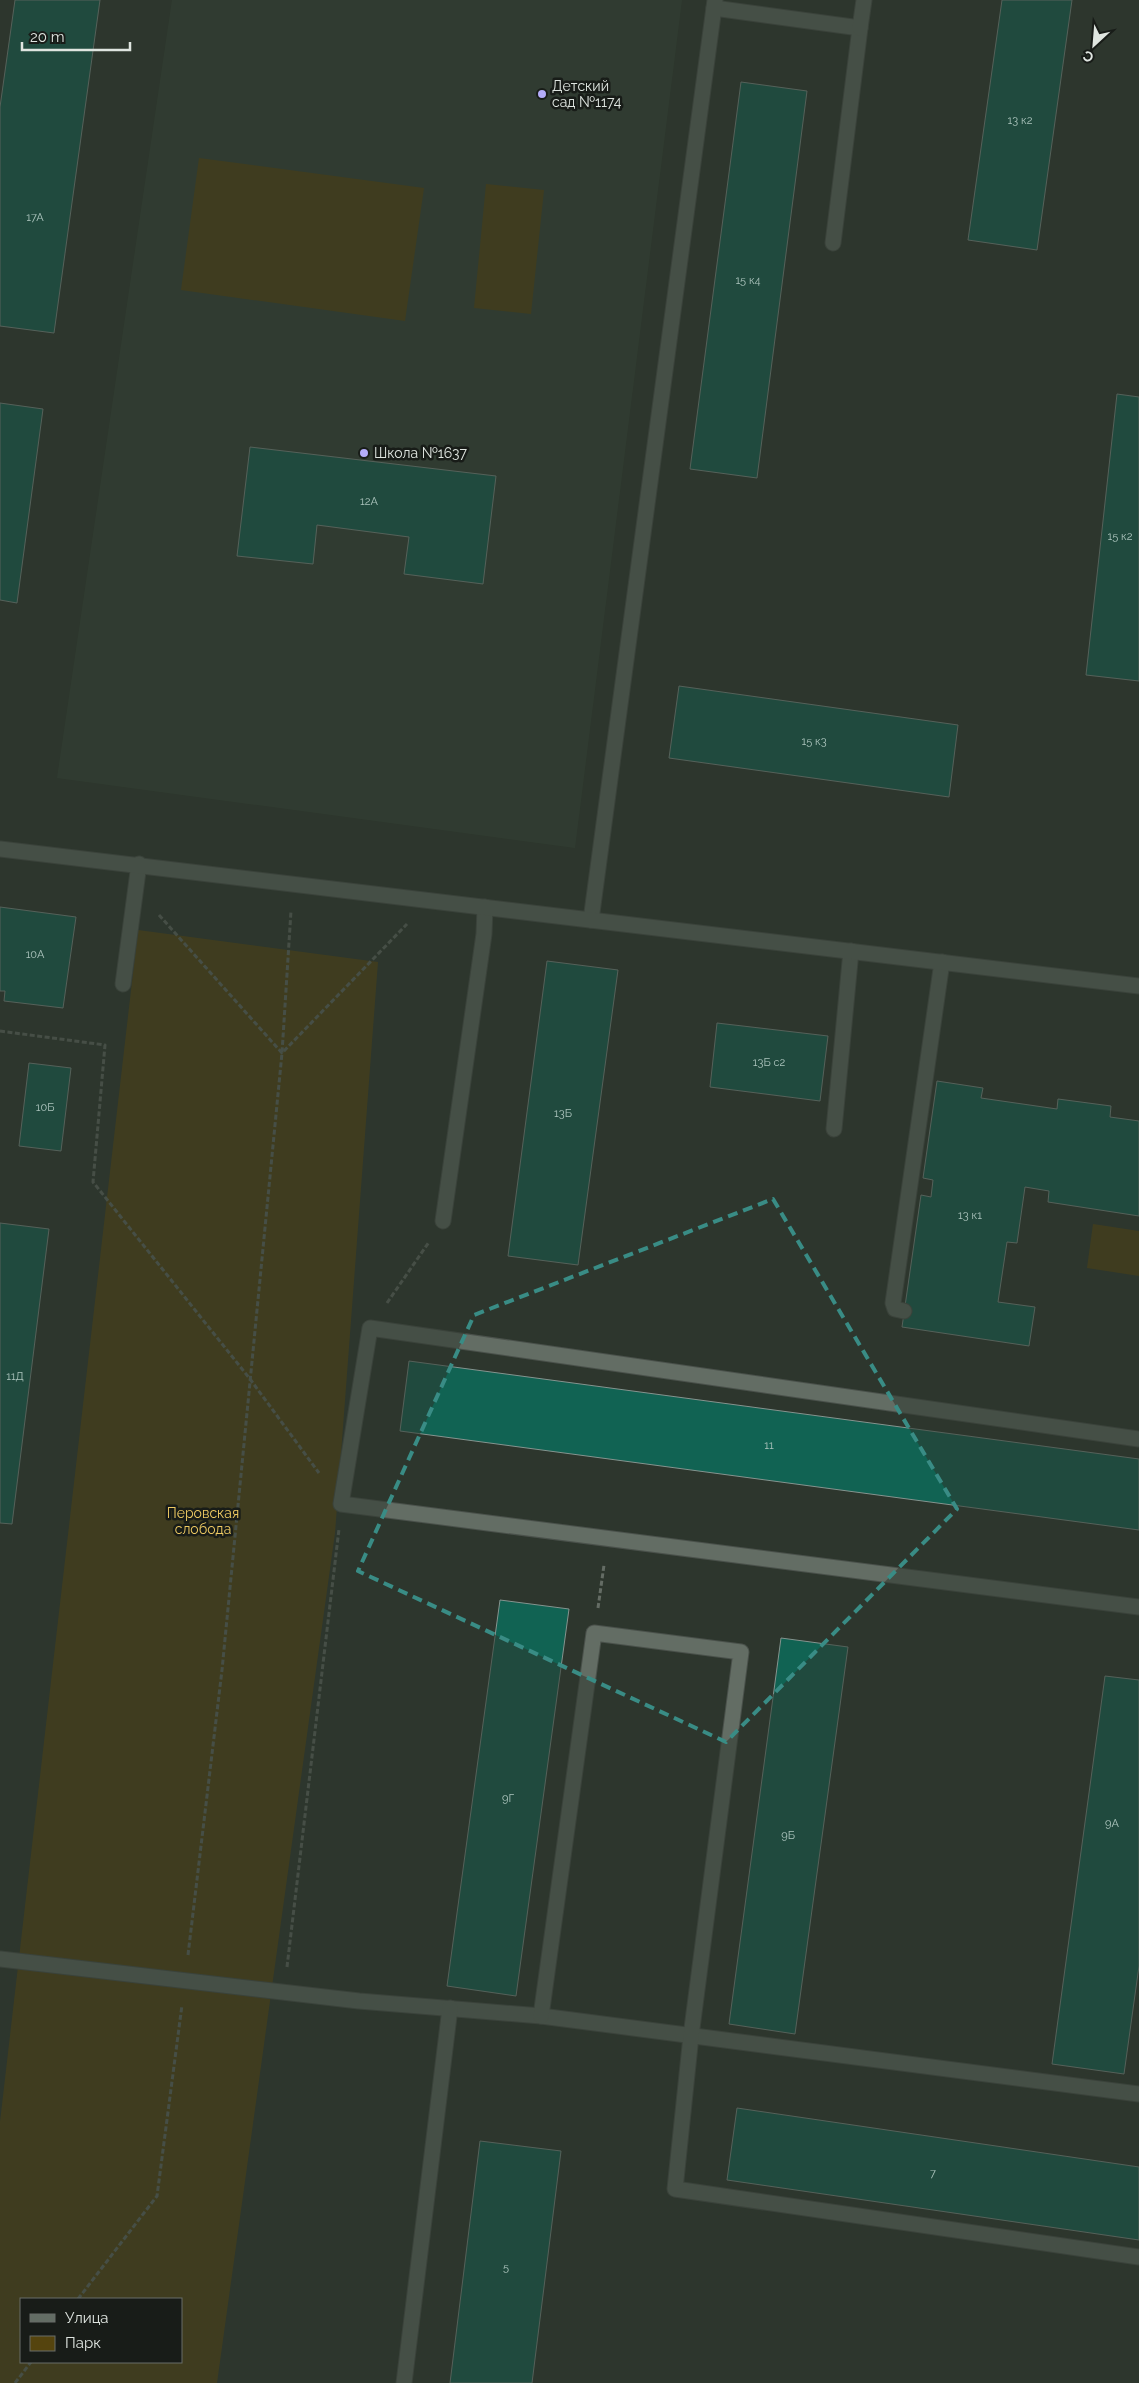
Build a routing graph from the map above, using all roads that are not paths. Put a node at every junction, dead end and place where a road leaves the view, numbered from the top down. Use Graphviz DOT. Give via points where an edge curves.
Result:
graph roads {
  1 [pos="864,0"];
  2 [pos="714,4"];
  3 [pos="860,28"];
  4 [pos="833,243"];
  5 [pos="0,849"];
  6 [pos="139,864"];
  7 [pos="485,907"];
  8 [pos="591,920"];
  9 [pos="851,951"];
  10 [pos="942,962"];
  11 [pos="123,984"];
  12 [pos="1139,986"];
  13 [pos="834,1129"];
  14 [pos="443,1221"];
  15 [pos="904,1311"];
  16 [pos="1139,1439"];
  17 [pos="1139,1607"];
  18 [pos="0,1959"];
  19 [pos="450,2008"];
  20 [pos="541,2016"];
  21 [pos="691,2036"];
  22 [pos="1139,2094"];
  23 [pos="1139,2257"];
  24 [pos="404,2383"];
  1 -- 3 [label="street"];
  2 -- 3 [label="street"];
  2 -- 8 [label="street"];
  3 -- 4 [label="street"];
  5 -- 6 [label="street"];
  6 -- 7 [label="street"];
  6 -- 11 [label="street"];
  7 -- 8 [label="street"];
  7 -- 14 [label="street" via="484,934"];
  8 -- 9 [label="street"];
  9 -- 10 [label="street"];
  9 -- 13 [label="street"];
  10 -- 12 [label="street"];
  10 -- 15 [label="street" via="893,1303 895,1309"];
  16 -- 17 [label="street" via="370,1328 342,1504"];
  18 -- 19 [label="street" via="359,2002"];
  19 -- 20 [label="street"];
  19 -- 24 [label="street"];
  20 -- 21 [label="street"];
  20 -- 21 [label="street" via="594,1633 741,1652"];
  21 -- 22 [label="street"];
  21 -- 23 [label="street" via="675,2189"];
}
